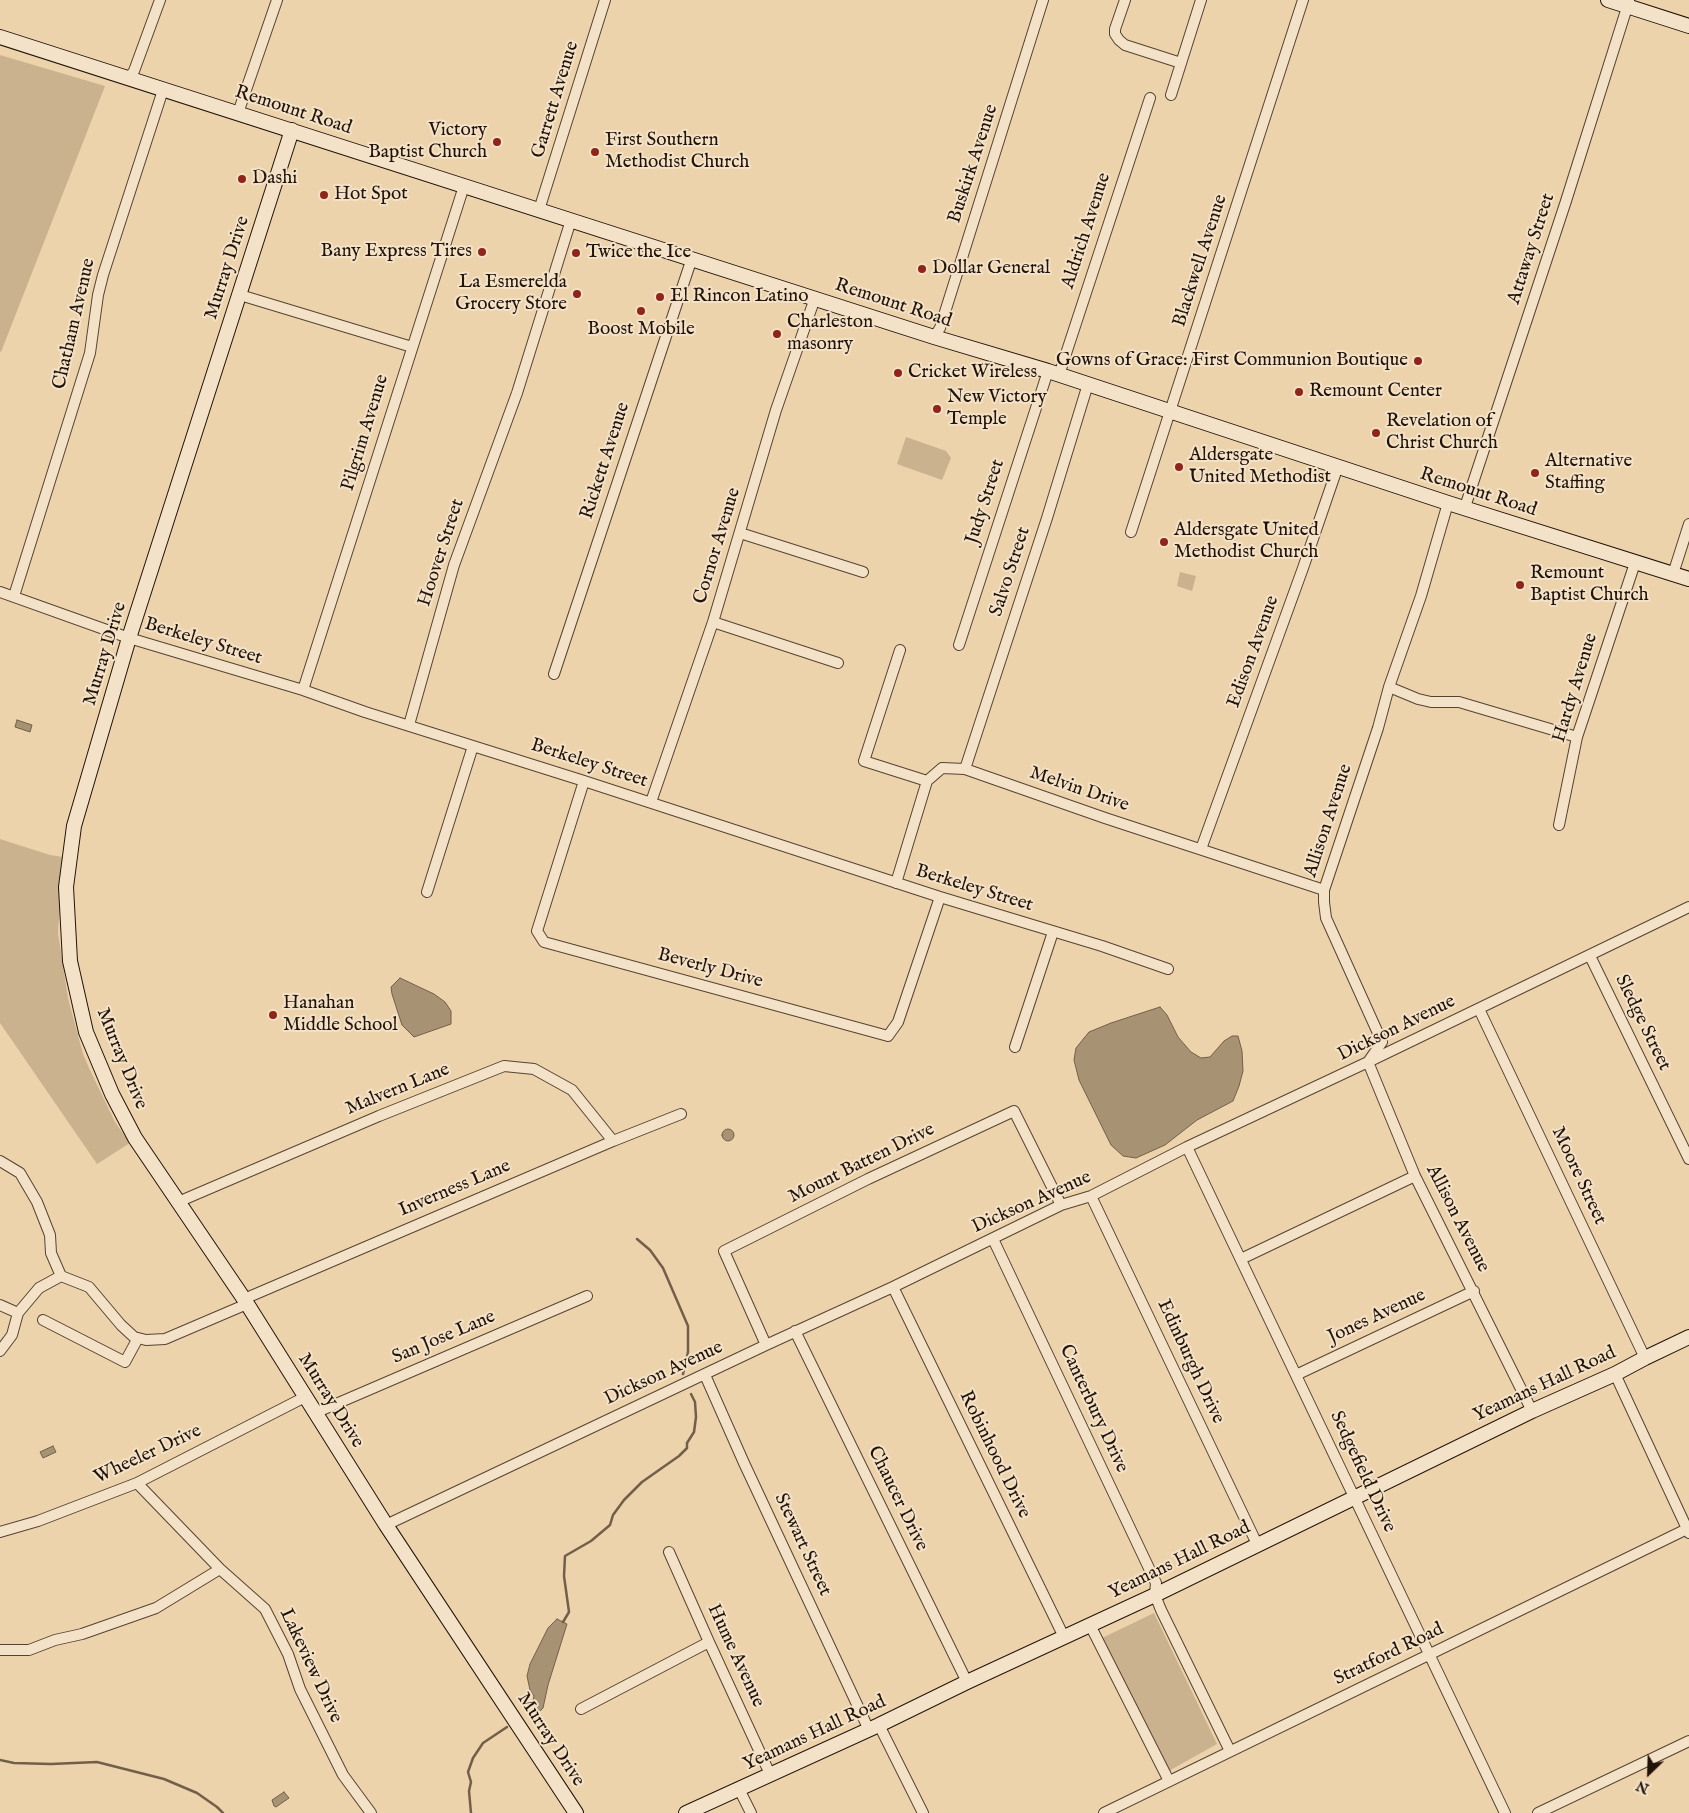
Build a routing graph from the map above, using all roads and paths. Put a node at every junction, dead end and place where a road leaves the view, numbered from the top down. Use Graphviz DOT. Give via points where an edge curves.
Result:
graph roads {
  1 [pos="160,0"];
  2 [pos="277,0"];
  3 [pos="605,0"];
  4 [pos="1043,0"];
  5 [pos="1125,0"];
  6 [pos="1201,0"];
  7 [pos="1303,0"];
  8 [pos="1608,0"];
  9 [pos="1628,3"];
  10 [pos="1689,26"];
  11 [pos="0,37"];
  12 [pos="1181,63"];
  13 [pos="129,78"];
  14 [pos="163,90"];
  15 [pos="1171,94"];
  16 [pos="1150,98"];
  17 [pos="238,113"];
  18 [pos="292,130"];
  19 [pos="464,186"];
  20 [pos="539,210"];
  21 [pos="571,220"];
  22 [pos="692,258"];
  23 [pos="240,295"];
  24 [pos="815,298"];
  25 [pos="934,337"];
  26 [pos="412,347"];
  27 [pos="1054,373"];
  28 [pos="1088,384"];
  29 [pos="1170,411"];
  30 [pos="1338,466"];
  31 [pos="1448,503"];
  32 [pos="1465,507"];
  33 [pos="1689,524"];
  34 [pos="1131,532"];
  35 [pos="740,533"];
  36 [pos="1635,563"];
  37 [pos="863,572"];
  38 [pos="1674,574"];
  39 [pos="1689,579"];
  40 [pos="0,592"];
  41 [pos="14,596"];
  42 [pos="712,622"];
  43 [pos="129,638"];
  44 [pos="959,645"];
  45 [pos="900,650"];
  46 [pos="838,663"];
  47 [pos="554,674"];
  48 [pos="1389,687"];
  49 [pos="304,690"];
  50 [pos="409,725"];
  51 [pos="1577,737"];
  52 [pos="473,746"];
  53 [pos="965,769"];
  54 [pos="927,780"];
  55 [pos="584,781"];
  56 [pos="651,802"];
  57 [pos="1559,825"];
  58 [pos="1201,849"];
  59 [pos="896,883"];
  60 [pos="1324,890"];
  61 [pos="427,892"];
  62 [pos="940,897"];
  63 [pos="1689,908"];
  64 [pos="1053,932"];
  65 [pos="1590,956"];
  66 [pos="1168,969"];
  67 [pos="1479,1009"];
  68 [pos="1014,1046"];
  69 [pos="1368,1062"];
  70 [pos="681,1114"];
  71 [pos="613,1141"];
  72 [pos="1187,1147"];
  73 [pos="1689,1159"];
  74 [pos="0,1161"];
  75 [pos="1415,1176"];
  76 [pos="1091,1196"];
  77 [pos="178,1202"];
  78 [pos="1062,1205"];
  79 [pos="993,1239"];
  80 [pos="1241,1259"];
  81 [pos="61,1276"];
  82 [pos="893,1287"];
  83 [pos="1474,1291"];
  84 [pos="587,1296"];
  85 [pos="245,1301"];
  86 [pos="0,1305"];
  87 [pos="18,1313"];
  88 [pos="43,1320"];
  89 [pos="795,1331"];
  90 [pos="1689,1337"];
  91 [pos="138,1338"];
  92 [pos="766,1345"];
  93 [pos="0,1351"];
  94 [pos="1645,1358"];
  95 [pos="705,1374"];
  96 [pos="1615,1374"];
  97 [pos="1296,1375"];
  98 [pos="305,1397"];
  99 [pos="1532,1411"];
  100 [pos="315,1412"];
  101 [pos="137,1482"];
  102 [pos="1355,1498"];
  103 [pos="386,1525"];
  104 [pos="1688,1530"];
  105 [pos="0,1532"];
  106 [pos="1257,1544"];
  107 [pos="670,1552"];
  108 [pos="220,1570"];
  109 [pos="1155,1595"];
  110 [pos="1090,1625"];
  111 [pos="1064,1637"];
  112 [pos="708,1642"];
  113 [pos="0,1650"];
  114 [pos="1428,1656"];
  115 [pos="967,1682"];
  116 [pos="581,1709"];
  117 [pos="874,1727"];
  118 [pos="1689,1741"];
  119 [pos="1230,1751"];
  120 [pos="770,1774"];
  121 [pos="1169,1781"];
  122 [pos="739,1789"];
  123 [pos="371,1813"];
  124 [pos="576,1813"];
  125 [pos="686,1813"];
  126 [pos="751,1813"];
  127 [pos="922,1813"];
  128 [pos="1104,1813"];
  129 [pos="1505,1813"];
  130 [pos="1538,1813"];
  1 -- 13 [label="street"];
  2 -- 17 [label="street"];
  3 -- 20 [label="street, Garrett Avenue"];
  4 -- 25 [label="street, Buskirk Avenue" via="940,328"];
  5 -- 12 [label="street" via="1115,29 1119,40 1125,45"];
  6 -- 12 [label="street"];
  7 -- 29 [label="street, Blackwell Avenue"];
  8 -- 9 [label="street"];
  9 -- 10 [label="street"];
  9 -- 32 [label="street, Attaway Street"];
  11 -- 13 [label="street, Remount Road"];
  12 -- 15 [label="street"];
  13 -- 14 [label="street, Remount Road"];
  14 -- 17 [label="street, Remount Road"];
  14 -- 41 [label="street, Chatham Avenue" via="103,275 90,353"];
  16 -- 27 [label="street, Aldrich Avenue"];
  17 -- 18 [label="street, Remount Road"];
  18 -- 19 [label="street, Remount Road"];
  18 -- 23 [label="street, Murray Drive"];
  19 -- 20 [label="street, Remount Road"];
  19 -- 26 [label="street, Pilgrim Avenue"];
  20 -- 21 [label="street, Remount Road"];
  21 -- 22 [label="street, Remount Road"];
  21 -- 50 [label="street, Hoover Street" via="517,393 454,566"];
  22 -- 24 [label="street, Remount Road"];
  22 -- 47 [label="street, Rickett Avenue"];
  23 -- 26 [label="street"];
  23 -- 43 [label="street, Murray Drive"];
  24 -- 25 [label="street, Remount Road"];
  24 -- 35 [label="street, Cornor Avenue" via="776,410"];
  25 -- 27 [label="street, Remount Road"];
  26 -- 49 [label="street, Pilgrim Avenue"];
  27 -- 28 [label="street, Remount Road"];
  27 -- 44 [label="street, Judy Street"];
  28 -- 29 [label="street, Remount Road"];
  28 -- 53 [label="street, Salvo Street"];
  29 -- 30 [label="street, Remount Road"];
  29 -- 34 [label="street, Blackwell Avenue"];
  30 -- 31 [label="street, Remount Road"];
  30 -- 58 [label="street, Edison Avenue"];
  31 -- 32 [label="street, Remount Road"];
  31 -- 48 [label="street, Allison Avenue" via="1421,596"];
  32 -- 36 [label="street, Remount Road"];
  33 -- 38 [label="street"];
  35 -- 37 [label="street"];
  35 -- 42 [label="street, Cornor Avenue"];
  36 -- 38 [label="street, Remount Road"];
  36 -- 51 [label="street, Hardy Avenue"];
  38 -- 39 [label="street, Remount Road"];
  40 -- 41 [label="street, Berkeley Street"];
  41 -- 43 [label="street, Berkeley Street"];
  42 -- 46 [label="street"];
  42 -- 56 [label="street, Cornor Avenue"];
  43 -- 49 [label="street, Berkeley Street"];
  43 -- 77 [label="street, Murray Drive" via="74,826 66,887 70,961 86,1032 112,1094 135,1138"];
  45 -- 54 [label="street" via="864,761"];
  48 -- 51 [label="street" via="1418,699 1459,702"];
  48 -- 60 [label="street, Allison Avenue"];
  49 -- 50 [label="street, Berkeley Street"];
  50 -- 52 [label="street, Berkeley Street"];
  51 -- 57 [label="street, Hardy Avenue"];
  52 -- 55 [label="street, Berkeley Street"];
  52 -- 61 [label="street"];
  53 -- 54 [label="street, Melvin Drive" via="942,768"];
  53 -- 58 [label="street, Melvin Drive"];
  54 -- 59 [label="street"];
  55 -- 56 [label="street, Berkeley Street"];
  55 -- 62 [label="street, Beverly Drive" via="537,930 544,942 888,1036 898,1022"];
  56 -- 59 [label="street, Berkeley Street"];
  58 -- 60 [label="street, Melvin Drive"];
  59 -- 62 [label="street, Berkeley Street"];
  60 -- 69 [label="street, Allison Avenue" via="1326,918 1382,1042"];
  62 -- 64 [label="street, Berkeley Street"];
  63 -- 65 [label="street, Dickson Avenue"];
  64 -- 66 [label="street, Berkeley Street"];
  64 -- 68 [label="street"];
  65 -- 67 [label="street, Dickson Avenue"];
  65 -- 73 [label="street, Sledge Street"];
  67 -- 69 [label="street, Dickson Avenue"];
  67 -- 94 [label="street, Moore Street"];
  69 -- 72 [label="street, Dickson Avenue"];
  69 -- 75 [label="street, Allison Avenue"];
  70 -- 71 [label="street, Inverness Lane"];
  71 -- 77 [label="street, Malvern Lane" via="572,1090 534,1069 504,1066"];
  71 -- 85 [label="street, Inverness Lane"];
  72 -- 76 [label="street, Dickson Avenue"];
  72 -- 80 [label="street, Sedgefield Drive"];
  74 -- 81 [label="street" via="20,1173 37,1202"];
  75 -- 80 [label="street"];
  75 -- 83 [label="street, Allison Avenue"];
  76 -- 78 [label="street, Dickson Avenue"];
  76 -- 106 [label="street, Edinburgh Drive"];
  77 -- 85 [label="street, Murray Drive"];
  78 -- 79 [label="street, Dickson Avenue"];
  78 -- 92 [label="street, Mount Batten Drive" via="1014,1111 868,1179 724,1251"];
  79 -- 82 [label="street, Dickson Avenue"];
  79 -- 109 [label="street, Canterbury Drive" via="1156,1583"];
  80 -- 97 [label="street, Sedgefield Drive"];
  81 -- 87 [label="street" via="39,1288"];
  81 -- 91 [label="street" via="89,1287 121,1325"];
  82 -- 89 [label="street, Dickson Avenue"];
  82 -- 111 [label="street, Robinhood Drive"];
  83 -- 97 [label="street, Jones Avenue"];
  83 -- 99 [label="street, Allison Avenue"];
  84 -- 100 [label="street, San Jose Lane"];
  85 -- 91 [label="street, Inverness Lane" via="165,1339"];
  85 -- 98 [label="street, Murray Drive"];
  86 -- 87 [label="street"];
  87 -- 93 [label="street" via="12,1335"];
  88 -- 91 [label="street" via="125,1362"];
  89 -- 92 [label="street, Dickson Avenue"];
  89 -- 115 [label="street, Chaucer Drive"];
  90 -- 94 [label="street, Yeamans Hall Road"];
  92 -- 95 [label="street, Dickson Avenue"];
  94 -- 96 [label="street, Yeamans Hall Road"];
  95 -- 103 [label="street, Dickson Avenue"];
  95 -- 117 [label="street, Stewart Street" via="744,1463"];
  96 -- 99 [label="street, Yeamans Hall Road"];
  96 -- 104 [label="street"];
  97 -- 102 [label="street, Sedgefield Drive"];
  98 -- 100 [label="street, Murray Drive"];
  98 -- 101 [label="street, Wheeler Drive"];
  99 -- 102 [label="street, Yeamans Hall Road"];
  100 -- 103 [label="street, Murray Drive"];
  101 -- 105 [label="street, Wheeler Drive" via="38,1521"];
  101 -- 108 [label="street, Lakeview Drive"];
  102 -- 106 [label="street, Yeamans Hall Road"];
  102 -- 114 [label="street, Sedgefield Drive"];
  103 -- 124 [label="street, Murray Drive"];
  104 -- 114 [label="street, Stratford Road"];
  106 -- 109 [label="street, Yeamans Hall Road"];
  107 -- 112 [label="street, Hume Avenue"];
  108 -- 113 [label="street" via="156,1608 28,1650"];
  108 -- 123 [label="street, Lakeview Drive" via="265,1610 343,1774"];
  109 -- 110 [label="street, Yeamans Hall Road"];
  109 -- 119 [label="street, Canterbury Drive"];
  110 -- 111 [label="street, Yeamans Hall Road"];
  110 -- 121 [label="street"];
  111 -- 115 [label="street, Yeamans Hall Road"];
  112 -- 116 [label="street"];
  112 -- 120 [label="street, Hume Avenue"];
  114 -- 119 [label="street, Stratford Road"];
  114 -- 129 [label="street, Sedgefield Drive"];
  115 -- 117 [label="street, Yeamans Hall Road"];
  117 -- 120 [label="street, Yeamans Hall Road"];
  117 -- 127 [label="street, Stewart Street"];
  118 -- 130 [label="street"];
  119 -- 121 [label="street, Stratford Road"];
  120 -- 122 [label="street, Yeamans Hall Road"];
  121 -- 128 [label="street, Stratford Road"];
  122 -- 125 [label="street, Yeamans Hall Road"];
  122 -- 126 [label="street"];
}
